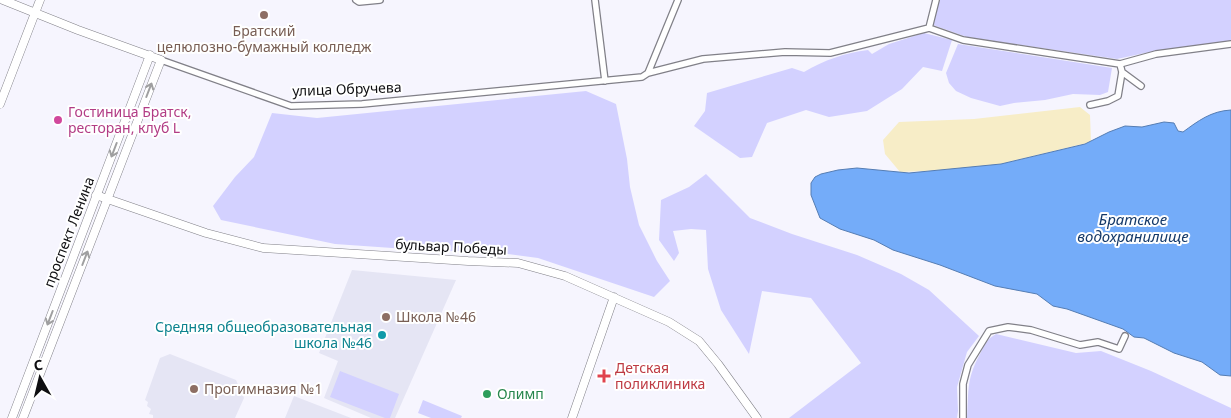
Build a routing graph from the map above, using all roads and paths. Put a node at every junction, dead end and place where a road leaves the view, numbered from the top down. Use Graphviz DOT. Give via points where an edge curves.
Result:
graph roads {
  1 [pos="3,0"];
  2 [pos="40,0"];
  3 [pos="356,0"];
  4 [pos="380,0"];
  5 [pos="595,0"];
  6 [pos="678,0"];
  7 [pos="936,0"];
  8 [pos="35,12"];
  9 [pos="929,28"];
  10 [pos="1231,44"];
  11 [pos="150,55"];
  12 [pos="161,60"];
  13 [pos="1120,64"];
  14 [pos="1122,72"];
  15 [pos="648,73"];
  16 [pos="606,81"];
  17 [pos="1141,86"];
  18 [pos="0,104"];
  19 [pos="1090,105"];
  20 [pos="96,195"];
  21 [pos="108,199"];
  22 [pos="614,297"];
  23 [pos="1125,336"];
  24 [pos="12,418"];
  25 [pos="23,418"];
  26 [pos="572,418"];
  27 [pos="757,418"];
  28 [pos="963,418"];
  1 -- 8 [label="street, улица Обручева"];
  2 -- 8 [label="street"];
  3 -- 4 [label="street"];
  5 -- 16 [label="street"];
  6 -- 15 [label="street"];
  7 -- 9 [label="street"];
  8 -- 11 [label="street, улица Обручева"];
  8 -- 18 [label="street"];
  9 -- 13 [label="street" via="963,40"];
  9 -- 15 [label="street, улица Обручева" via="830,53 785,52 703,59"];
  10 -- 13 [label="street" via="1156,54"];
  11 -- 12 [label="street, улица Обручева"];
  11 -- 20 [label="street, проспект Ленина, one-way"];
  12 -- 16 [label="street, улица Обручева" via="291,106 362,104"];
  21 -- 12 [label="street, проспект Ленина, one-way"];
  13 -- 14 [label="street"];
  14 -- 17 [label="street"];
  14 -- 19 [label="street" via="1118,96 1108,102"];
  15 -- 16 [label="street, улица Обручева" via="642,77"];
  20 -- 21 [label="street, бульвар Победы"];
  20 -- 24 [label="street, проспект Ленина, one-way"];
  21 -- 22 [label="street, бульвар Победы" via="206,233 263,248 518,263 565,276"];
  25 -- 21 [label="street, проспект Ленина, one-way"];
  22 -- 26 [label="street"];
  22 -- 27 [label="street, бульвар Победы" via="669,322 698,341"];
  23 -- 28 [label="street" via="1119,349 1098,342 1080,344 1031,330 1008,327 989,331 968,365"];
}
